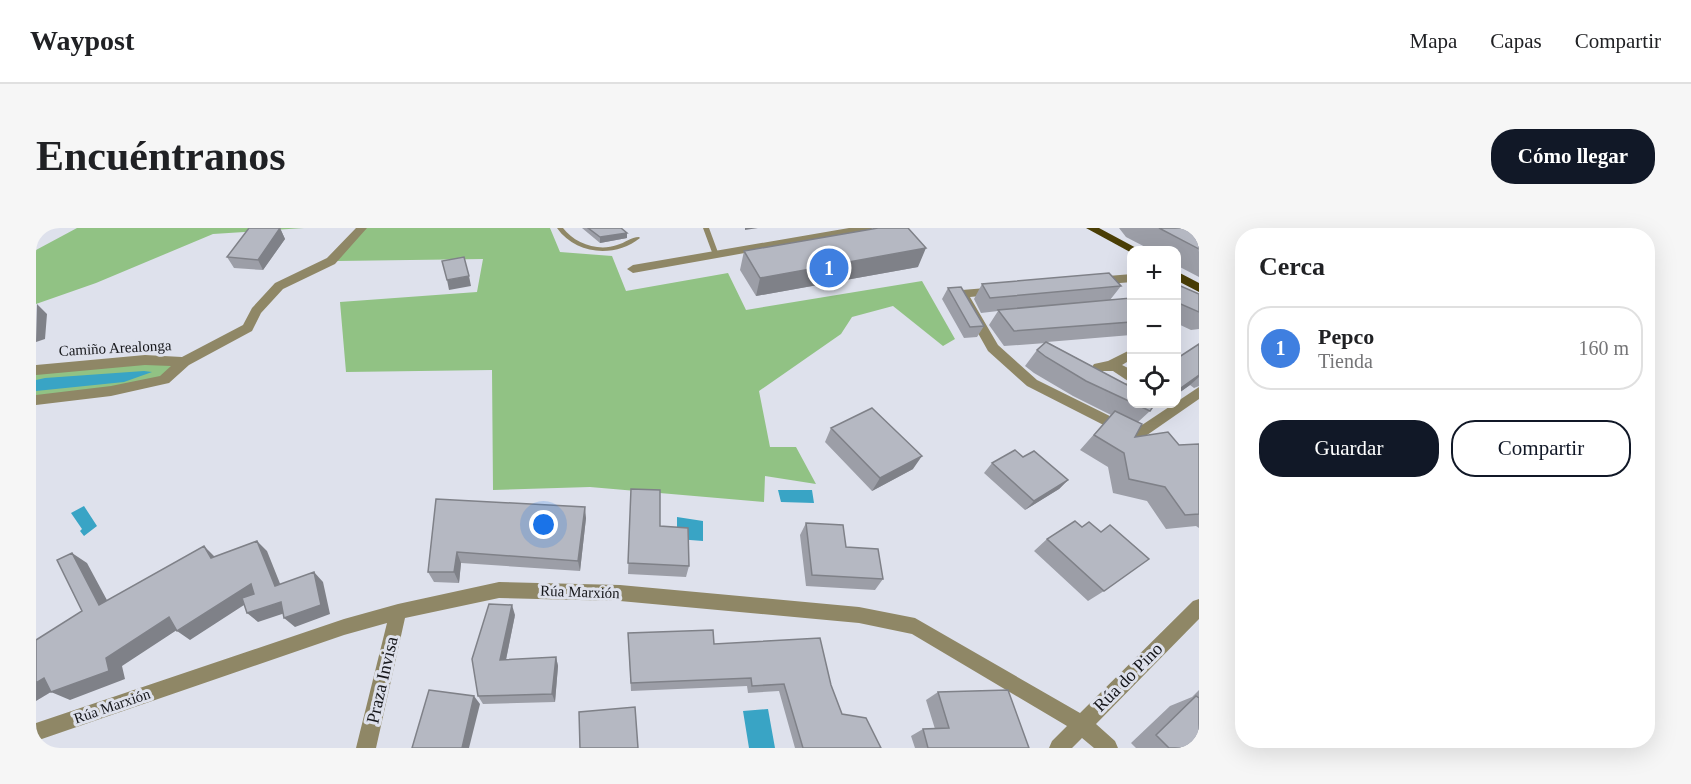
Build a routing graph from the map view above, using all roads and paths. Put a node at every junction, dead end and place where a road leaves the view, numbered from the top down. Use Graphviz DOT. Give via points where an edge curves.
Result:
graph roads {
  1 [pos="362,228"];
  2 [pos="560,228"];
  3 [pos="706,228"];
  4 [pos="868,228"];
  5 [pos="1091,228"];
  6 [pos="1107,233"];
  7 [pos="637,238"];
  8 [pos="1128,246"];
  9 [pos="716,255"];
  10 [pos="633,269"];
  11 [pos="1127,278"];
  12 [pos="1181,278"];
  13 [pos="1085,282"];
  14 [pos="1199,288"];
  15 [pos="1006,290"];
  16 [pos="1129,354"];
  17 [pos="184,362"];
  18 [pos="1110,366"];
  19 [pos="36,370"];
  20 [pos="1127,375"];
  21 [pos="1127,392"];
  22 [pos="1199,392"];
  23 [pos="36,400"];
  24 [pos="1151,408"];
  25 [pos="1165,416"];
  26 [pos="1199,608"];
  27 [pos="398,612"];
  28 [pos="1081,724"];
  29 [pos="36,732"];
  30 [pos="366,748"];
  31 [pos="1059,748"];
  32 [pos="1108,748"];
  1 -- 17 [label="street" via="331,261 279,286 256,311 248,328"];
  2 -- 7 [label="lane" via="571,240 595,248 619,247"];
  3 -- 9 [label="lane"];
  4 -- 9 [label="street"];
  5 -- 6 [label="main road"];
  6 -- 8 [label="main road"];
  9 -- 10 [label="street"];
  11 -- 13 [label="street"];
  12 -- 14 [label="main road"];
  15 -- 25 [label="street" via="962,294 982,319 993,348 1032,383 1137,436"];
  16 -- 18 [label="street"];
  17 -- 19 [label="street, Camiño Arealonga" via="145,360"];
  17 -- 23 [label="street, Camiño Arealonga" via="164,381"];
  18 -- 20 [label="street"];
  18 -- 21 [label="street" via="1096,369 1096,377 1104,386"];
  22 -- 25 [label="street"];
  24 -- 25 [label="street"];
  26 -- 28 [label="street, Rúa do Pino"];
  27 -- 28 [label="street, Rúa Marxión" via="499,590 620,593 859,615 915,626"];
  27 -- 29 [label="street, Rúa Marxión" via="325,633"];
  27 -- 30 [label="street, Praza Invisa"];
  28 -- 31 [label="street, Rúa do Pino"];
  28 -- 32 [label="street, Rúa Marxión"];
}
